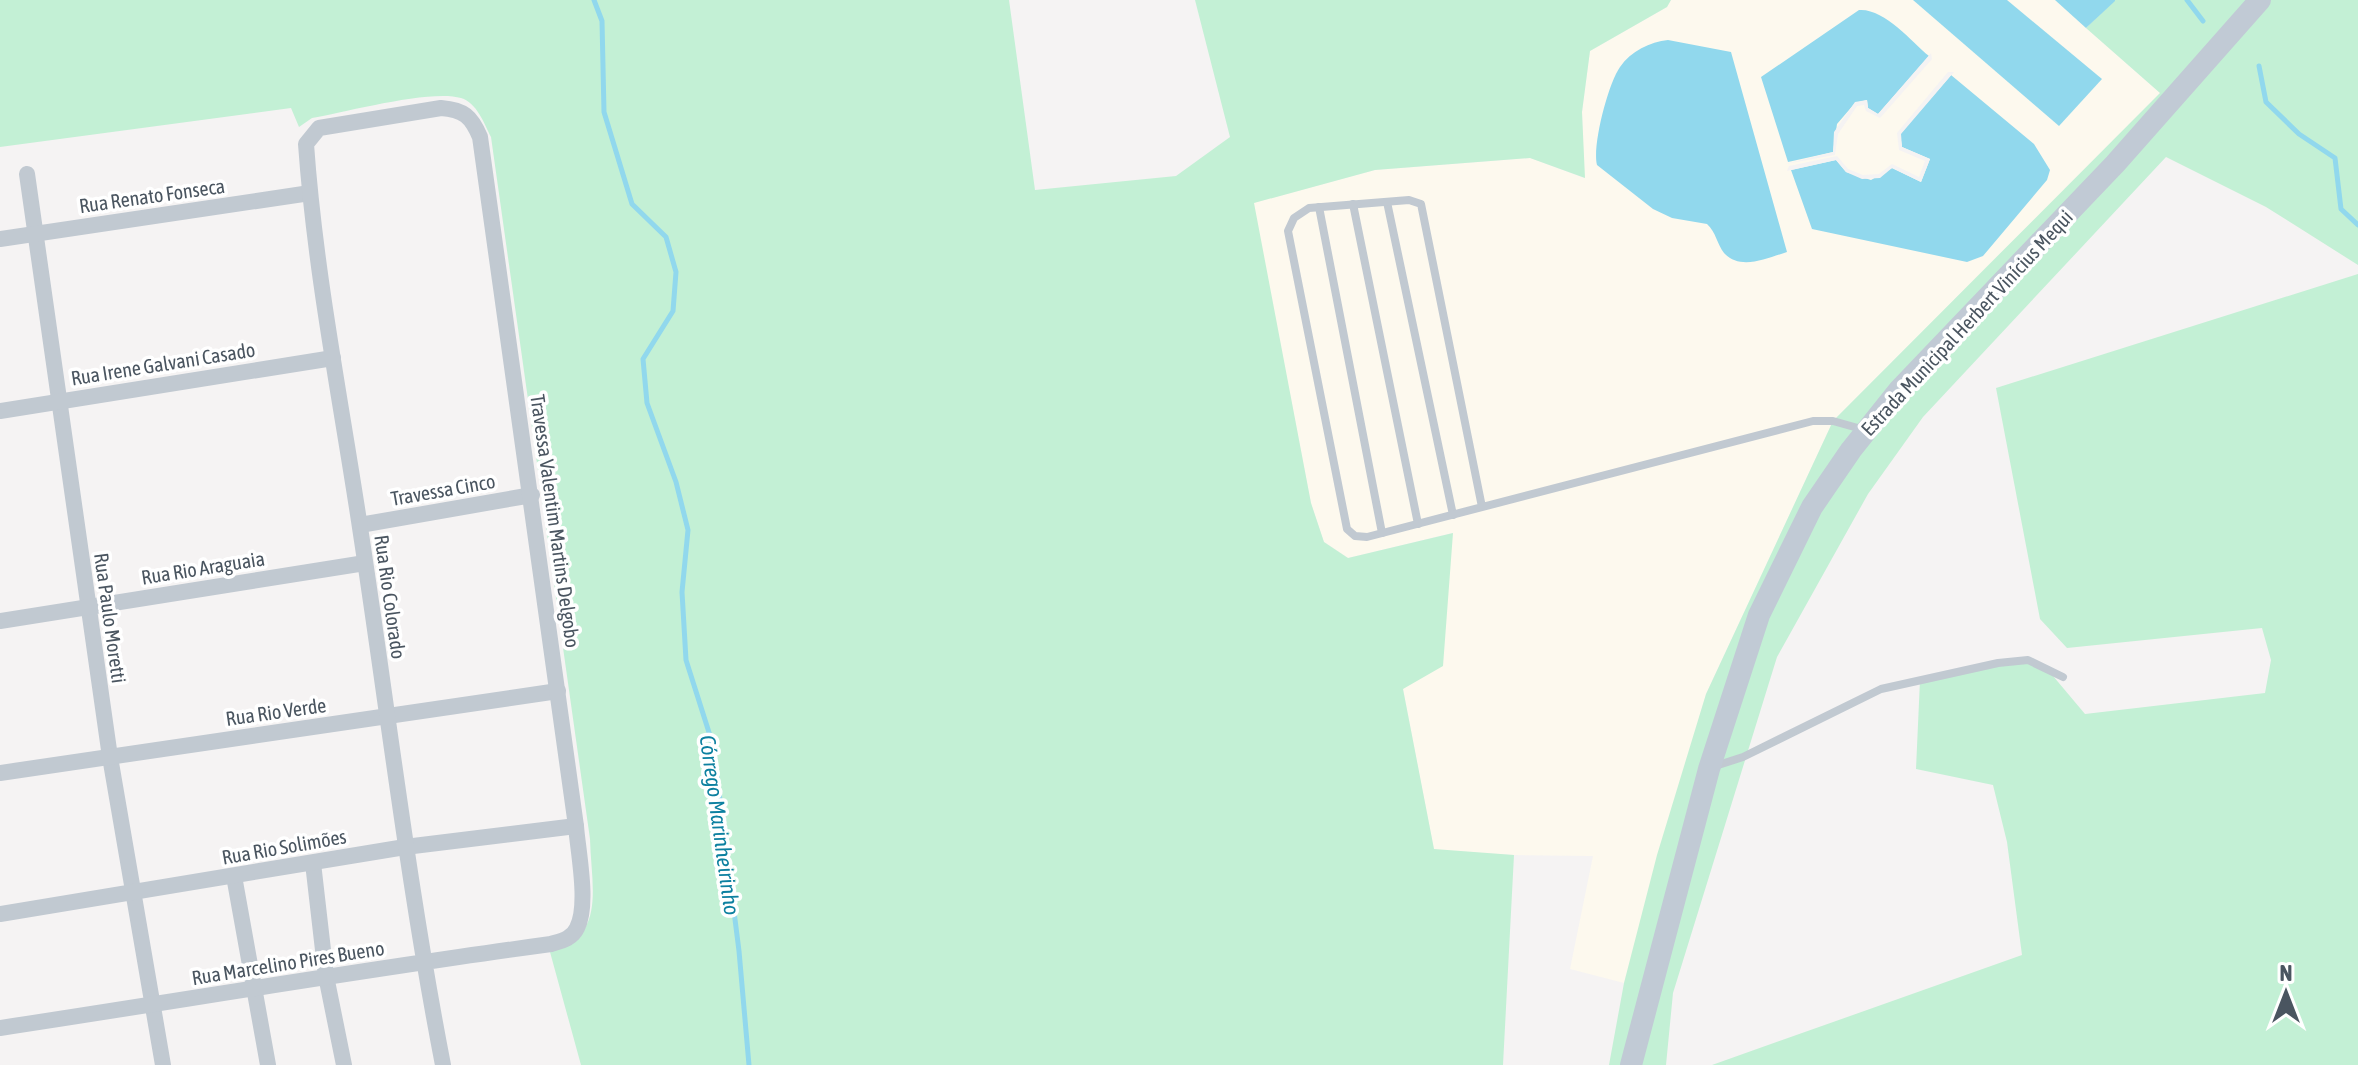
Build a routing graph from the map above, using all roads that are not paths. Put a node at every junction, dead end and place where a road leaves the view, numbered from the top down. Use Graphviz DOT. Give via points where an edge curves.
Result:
graph roads {
  1 [pos="2260,0"];
  2 [pos="472,119"];
  3 [pos="27,174"];
  4 [pos="310,193"];
  5 [pos="1387,202"];
  6 [pos="1353,204"];
  7 [pos="1319,207"];
  8 [pos="34,234"];
  9 [pos="0,239"];
  10 [pos="333,358"];
  11 [pos="57,401"];
  12 [pos="0,411"];
  13 [pos="1866,430"];
  14 [pos="532,495"];
  15 [pos="1482,507"];
  16 [pos="1453,515"];
  17 [pos="1418,524"];
  18 [pos="360,525"];
  19 [pos="1382,533"];
  20 [pos="365,563"];
  21 [pos="88,607"];
  22 [pos="0,621"];
  23 [pos="2063,677"];
  24 [pos="558,691"];
  25 [pos="386,716"];
  26 [pos="110,757"];
  27 [pos="1709,769"];
  28 [pos="0,773"];
  29 [pos="576,826"];
  30 [pos="405,847"];
  31 [pos="313,863"];
  32 [pos="234,876"];
  33 [pos="133,894"];
  34 [pos="0,914"];
  35 [pos="577,929"];
  36 [pos="423,962"];
  37 [pos="326,976"];
  38 [pos="254,987"];
  39 [pos="154,1005"];
  40 [pos="0,1028"];
  41 [pos="1633,1062"];
  42 [pos="163,1065"];
  43 [pos="268,1065"];
  44 [pos="344,1065"];
  45 [pos="443,1065"];
  1 -- 13 [label="main road, Estrada Municipal Herbert Vinícius Mequi"];
  2 -- 4 [label="street, Rua Rio Colorado" via="462,110 441,108 319,128 306,144"];
  2 -- 14 [label="street, Travessa Valentim Martins Delgobo" via="480,137"];
  3 -- 8 [label="street, Rua Paulo Moretti"];
  4 -- 8 [label="street, Rua Renato Fonseca"];
  4 -- 10 [label="street, Rua Rio Colorado"];
  5 -- 6 [label="lane"];
  5 -- 15 [label="lane" via="1421,204"];
  5 -- 16 [label="lane"];
  6 -- 7 [label="lane"];
  6 -- 17 [label="lane"];
  7 -- 19 [label="lane"];
  7 -- 19 [label="lane" via="1294,218 1288,231 1347,529 1355,536"];
  8 -- 9 [label="street, Rua Renato Fonseca"];
  8 -- 11 [label="street, Rua Paulo Moretti"];
  10 -- 11 [label="street, Rua Irene Galvani Casado"];
  10 -- 18 [label="street, Rua Rio Colorado"];
  11 -- 12 [label="street, Rua Irene Galvani Casado"];
  11 -- 21 [label="street, Rua Paulo Moretti"];
  13 -- 15 [label="lane" via="1813,421"];
  13 -- 27 [label="main road, Estrada Municipal Herbert Vinícius Mequi" via="1812,507 1759,615"];
  14 -- 18 [label="street, Travessa Cinco"];
  14 -- 24 [label="street, Travessa Valentim Martins Delgobo"];
  15 -- 16 [label="lane"];
  16 -- 17 [label="lane"];
  17 -- 19 [label="lane"];
  18 -- 20 [label="street, Rua Rio Colorado"];
  20 -- 21 [label="street, Rua Rio Araguaia"];
  20 -- 25 [label="street, Rua Rio Colorado"];
  21 -- 22 [label="street, Rua Rio Araguaia"];
  21 -- 26 [label="street, Rua Paulo Moretti"];
  23 -- 27 [label="lane" via="2028,660 1881,689"];
  24 -- 25 [label="street, Rua Rio Verde"];
  24 -- 29 [label="street, Travessa Valentim Martins Delgobo"];
  25 -- 26 [label="street, Rua Rio Verde"];
  25 -- 30 [label="street, Rua Rio Colorado"];
  26 -- 28 [label="street, Rua Rio Verde"];
  26 -- 33 [label="street, Rua Paulo Moretti"];
  27 -- 41 [label="main road, Estrada Municipal Herbert Vinícius Mequi"];
  29 -- 30 [label="street, Rua Rio Solimões"];
  29 -- 35 [label="street, Travessa Valentim Martins Delgobo" via="582,907"];
  30 -- 31 [label="street, Rua Rio Solimões"];
  30 -- 36 [label="street, Rua Rio Colorado"];
  31 -- 32 [label="street, Rua Rio Solimões"];
  31 -- 37 [label="street"];
  32 -- 33 [label="street, Rua Rio Solimões"];
  32 -- 38 [label="street"];
  33 -- 34 [label="street, Rua Rio Solimões"];
  33 -- 39 [label="street, Rua Paulo Moretti"];
  35 -- 36 [label="street, Rua Marcelino Pires Bueno" via="567,940 551,944"];
  36 -- 37 [label="street, Rua Marcelino Pires Bueno"];
  36 -- 45 [label="street, Rua Rio Colorado"];
  37 -- 38 [label="street, Rua Marcelino Pires Bueno"];
  37 -- 44 [label="street"];
  38 -- 39 [label="street, Rua Marcelino Pires Bueno"];
  38 -- 43 [label="street"];
  39 -- 40 [label="street, Rua Marcelino Pires Bueno"];
  39 -- 42 [label="street, Rua Paulo Moretti"];
}
